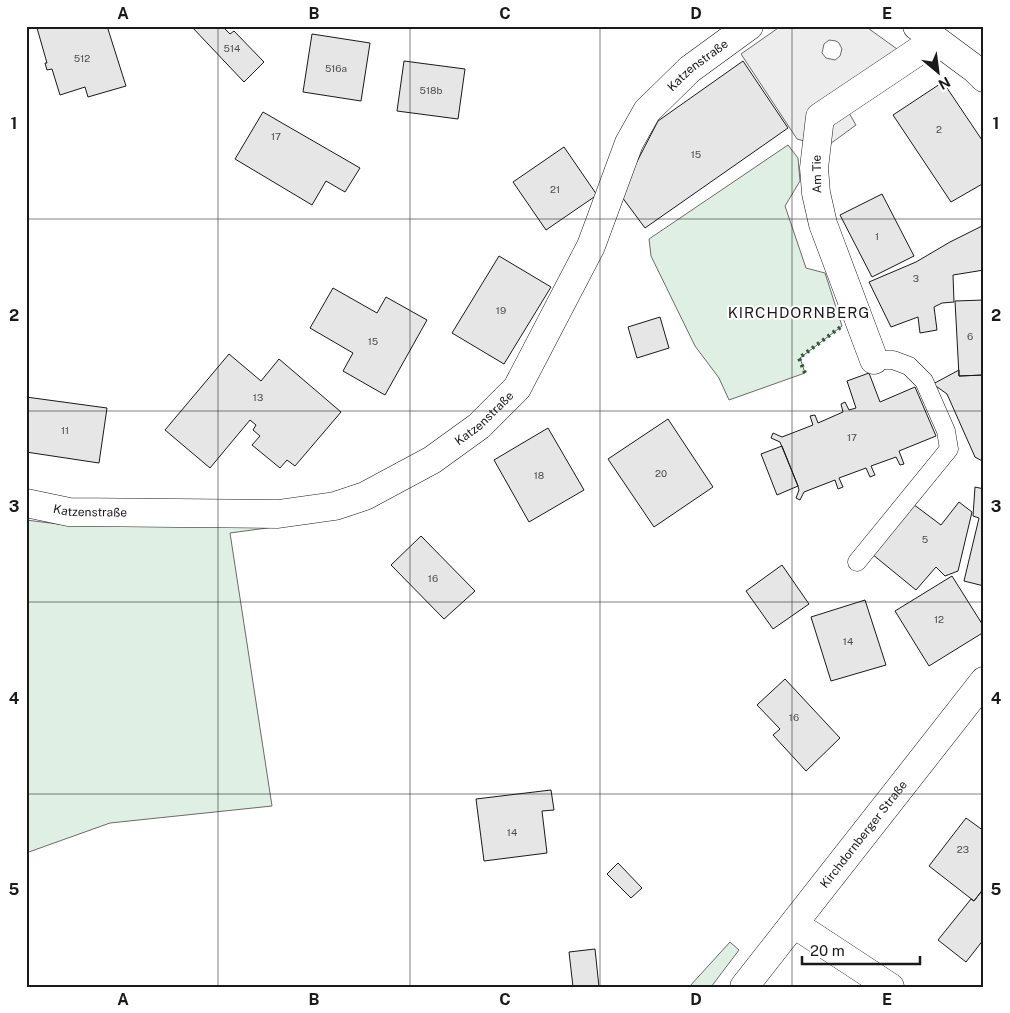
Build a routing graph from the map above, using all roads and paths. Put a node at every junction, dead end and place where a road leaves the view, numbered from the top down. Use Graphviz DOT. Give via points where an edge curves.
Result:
graph roads {
  1 [pos="749,26"];
  2 [pos="926,33"];
  3 [pos="984,78"];
  4 [pos="874,360"];
  5 [pos="26,504"];
  6 [pos="858,562"];
  7 [pos="984,681"];
  8 [pos="794,924"];
  9 [pos="744,987"];
  10 [pos="890,987"];
  1 -- 5 [label="street, Katzenstraße" via="690,69 647,111 628,143 591,246 517,388 479,426 432,460 365,496 335,506 278,514 69,512"];
  2 -- 3 [label="street"];
  2 -- 4 [label="street, Am Tie" via="820,117 814,168 816,193 824,224"];
  4 -- 6 [label="lane" via="892,360 909,366 924,381 946,431 949,449"];
  7 -- 8 [label="street, Kirchdornberger Straße"];
  8 -- 9 [label="street, Kirchdornberger Straße"];
  8 -- 10 [label="street"];
}
